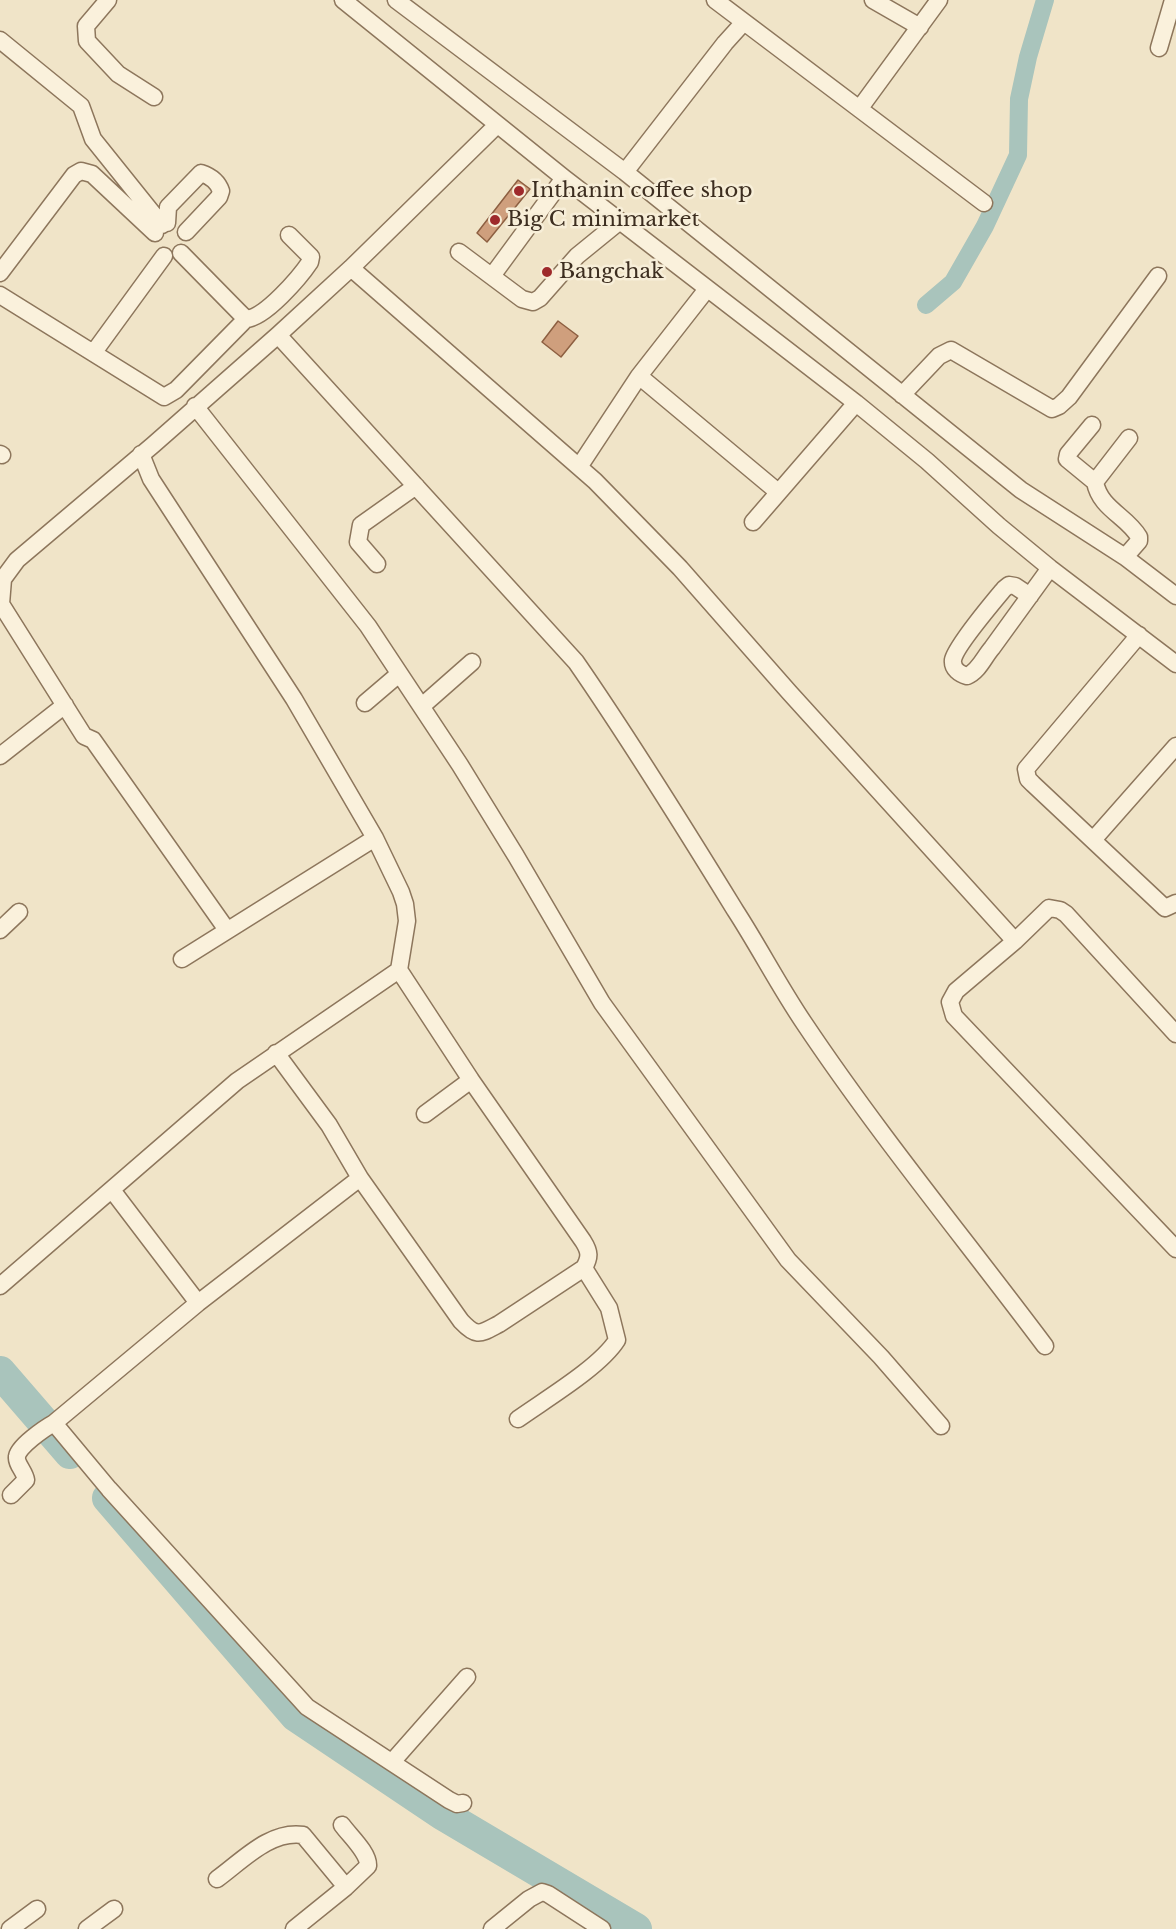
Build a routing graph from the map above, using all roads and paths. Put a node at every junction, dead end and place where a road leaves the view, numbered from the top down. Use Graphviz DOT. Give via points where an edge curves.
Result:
graph roads {
  1 [pos="108,0"];
  2 [pos="343,0"];
  3 [pos="396,0"];
  4 [pos="715,0"];
  5 [pos="873,0"];
  6 [pos="939,0"];
  7 [pos="1173,0"];
  8 [pos="744,22"];
  9 [pos="920,27"];
  10 [pos="0,40"];
  11 [pos="1159,48"];
  12 [pos="154,97"];
  13 [pos="860,108"];
  14 [pos="497,125"];
  15 [pos="625,172"];
  16 [pos="564,178"];
  17 [pos="984,203"];
  18 [pos="620,221"];
  19 [pos="161,227"];
  20 [pos="186,232"];
  21 [pos="289,235"];
  22 [pos="459,252"];
  23 [pos="173,254"];
  24 [pos="351,268"];
  25 [pos="0,273"];
  26 [pos="492,276"];
  27 [pos="1158,276"];
  28 [pos="707,289"];
  29 [pos="0,295"];
  30 [pos="246,319"];
  31 [pos="278,335"];
  32 [pos="94,352"];
  33 [pos="639,376"];
  34 [pos="902,394"];
  35 [pos="856,403"];
  36 [pos="195,406"];
  37 [pos="1092,425"];
  38 [pos="1130,438"];
  39 [pos="141,454"];
  40 [pos="579,466"];
  41 [pos="1095,482"];
  42 [pos="416,486"];
  43 [pos="778,492"];
  44 [pos="753,522"];
  45 [pos="1125,556"];
  46 [pos="377,564"];
  47 [pos="1050,568"];
  48 [pos="1030,596"];
  49 [pos="1176,596"];
  50 [pos="1139,635"];
  51 [pos="472,662"];
  52 [pos="1176,664"];
  53 [pos="399,674"];
  54 [pos="365,703"];
  55 [pos="65,705"];
  56 [pos="422,706"];
  57 [pos="1176,746"];
  58 [pos="0,756"];
  59 [pos="375,838"];
  60 [pos="1093,840"];
  61 [pos="1176,903"];
  62 [pos="19,912"];
  63 [pos="0,930"];
  64 [pos="227,930"];
  65 [pos="1015,941"];
  66 [pos="182,959"];
  67 [pos="399,970"];
  68 [pos="1176,1034"];
  69 [pos="276,1053"];
  70 [pos="471,1080"];
  71 [pos="425,1114"];
  72 [pos="360,1178"];
  73 [pos="112,1190"];
  74 [pos="1176,1249"];
  75 [pos="584,1268"];
  76 [pos="0,1286"];
  77 [pos="198,1303"];
  78 [pos="1045,1346"];
  79 [pos="518,1419"];
  80 [pos="52,1424"];
  81 [pos="941,1426"];
  82 [pos="11,1495"];
  83 [pos="467,1677"];
  84 [pos="392,1761"];
  85 [pos="463,1803"];
  86 [pos="342,1825"];
  87 [pos="217,1879"];
  88 [pos="346,1887"];
  89 [pos="37,1909"];
  90 [pos="114,1909"];
  91 [pos="10,1929"];
  92 [pos="87,1929"];
  93 [pos="294,1929"];
  94 [pos="492,1929"];
  95 [pos="602,1929"];
  1 -- 12 [label="street" via="86,26 87,41 118,74"];
  2 -- 14 [label="street"];
  3 -- 15 [label="street"];
  4 -- 8 [label="street"];
  5 -- 9 [label="street"];
  6 -- 9 [label="street"];
  7 -- 11 [label="street"];
  8 -- 13 [label="street"];
  8 -- 15 [label="street"];
  9 -- 13 [label="street"];
  10 -- 19 [label="street" via="81,106 93,139"];
  13 -- 17 [label="street"];
  14 -- 16 [label="street"];
  14 -- 24 [label="street"];
  15 -- 34 [label="street"];
  16 -- 18 [label="street"];
  16 -- 26 [label="street"];
  18 -- 26 [label="street" via="577,256 533,302 522,299"];
  18 -- 28 [label="street"];
  19 -- 20 [label="street" via="178,224"];
  19 -- 20 [label="street" via="168,207 201,173 219,185 221,191"];
  19 -- 23 [label="street" via="154,246"];
  19 -- 25 [label="street" via="92,174 81,171"];
  20 -- 23 [label="street" via="187,244"];
  21 -- 30 [label="street" via="311,257 310,262 269,306"];
  22 -- 26 [label="street"];
  23 -- 30 [label="street"];
  23 -- 32 [label="street"];
  24 -- 31 [label="street"];
  24 -- 40 [label="street"];
  27 -- 34 [label="street" via="1059,406 1052,409 951,350 939,356"];
  28 -- 33 [label="street"];
  28 -- 35 [label="street"];
  29 -- 32 [label="street"];
  30 -- 32 [label="street" via="176,390 164,397"];
  31 -- 36 [label="street"];
  31 -- 42 [label="street"];
  33 -- 40 [label="street"];
  33 -- 43 [label="street"];
  34 -- 45 [label="street" via="1021,490"];
  35 -- 43 [label="street"];
  35 -- 47 [label="street"];
  36 -- 39 [label="street"];
  36 -- 53 [label="street" via="368,626"];
  37 -- 41 [label="street" via="1067,459"];
  38 -- 41 [label="street"];
  39 -- 55 [label="street" via="17,560 3,579 1,603"];
  39 -- 59 [label="street" via="151,478 294,699"];
  40 -- 65 [label="street" via="680,568"];
  41 -- 45 [label="street" via="1106,505 1139,537"];
  42 -- 46 [label="street" via="361,525 358,542"];
  42 -- 78 [label="street" via="576,662 803,1021 880,1133"];
  43 -- 44 [label="street"];
  45 -- 49 [label="street"];
  47 -- 48 [label="street"];
  47 -- 50 [label="street"];
  48 -- 48 [label="street" via="976,671 968,676 958,672 953,665 954,657 1004,589 1015,586"];
  50 -- 52 [label="street"];
  50 -- 60 [label="street" via="1026,769 1028,779"];
  51 -- 56 [label="street"];
  53 -- 54 [label="street"];
  53 -- 56 [label="street"];
  55 -- 58 [label="street"];
  55 -- 64 [label="street"];
  56 -- 81 [label="street" via="602,1003 788,1260"];
  57 -- 60 [label="street"];
  59 -- 64 [label="street"];
  59 -- 67 [label="street" via="405,904"];
  60 -- 61 [label="street" via="1165,908"];
  62 -- 63 [label="street"];
  64 -- 66 [label="street"];
  65 -- 68 [label="street" via="1049,908 1060,910"];
  65 -- 74 [label="street" via="956,991 950,1002 954,1016"];
  67 -- 69 [label="street"];
  67 -- 70 [label="street"];
  69 -- 72 [label="street" via="329,1125"];
  69 -- 73 [label="street" via="237,1081"];
  70 -- 71 [label="street"];
  70 -- 75 [label="street" via="584,1241 589,1251"];
  72 -- 75 [label="street" via="461,1321 476,1333 499,1324"];
  72 -- 77 [label="street"];
  73 -- 76 [label="street"];
  73 -- 77 [label="street"];
  75 -- 79 [label="street" via="609,1308 617,1340 597,1362"];
  77 -- 80 [label="street"];
  80 -- 82 [label="street" via="17,1455 26,1479"];
  80 -- 84 [label="street" via="307,1707"];
  83 -- 84 [label="street"];
  84 -- 85 [label="street" via="449,1800"];
  86 -- 88 [label="street" via="368,1861 365,1870"];
  87 -- 88 [label="street" via="269,1841 291,1833 303,1835"];
  88 -- 93 [label="street"];
  89 -- 91 [label="street"];
  90 -- 92 [label="street"];
  94 -- 95 [label="street" via="542,1892"];
}
